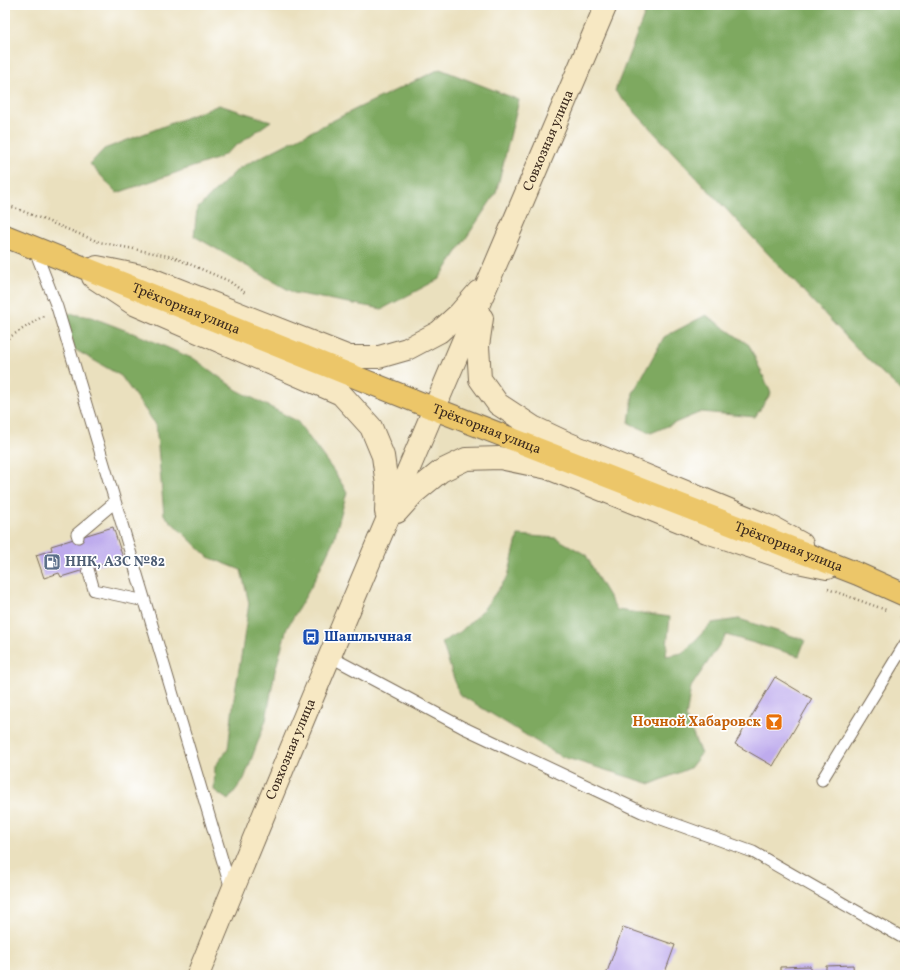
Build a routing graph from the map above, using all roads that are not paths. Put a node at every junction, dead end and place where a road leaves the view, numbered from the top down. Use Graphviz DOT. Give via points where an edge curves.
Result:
graph roads {
  1 [pos="606,5"];
  2 [pos="5,236"];
  3 [pos="34,247"];
  4 [pos="70,262"];
  5 [pos="491,276"];
  6 [pos="435,409"];
  7 [pos="115,502"];
  8 [pos="386,524"];
  9 [pos="78,537"];
  10 [pos="88,569"];
  11 [pos="858,574"];
  12 [pos="905,595"];
  13 [pos="145,601"];
  14 [pos="905,644"];
  15 [pos="329,656"];
  16 [pos="822,780"];
  17 [pos="232,892"];
  18 [pos="905,938"];
  19 [pos="198,975"];
  1 -- 5 [label="main road, Совхозная улица"];
  2 -- 3 [label="highway"];
  3 -- 4 [label="highway, Трёхгорная улица"];
  3 -- 7 [label="lane" via="57,307"];
  4 -- 5 [label="main road" via="146,277 349,357 379,357 407,348 439,332 459,314"];
  4 -- 6 [label="highway, Трёхгорная улица"];
  4 -- 8 [label="main road" via="134,304 341,394 371,427 383,456 387,485"];
  5 -- 6 [label="main road, Совхозная улица"];
  5 -- 11 [label="main road" via="479,340 479,366 480,379 498,404 533,427 773,528"];
  6 -- 8 [label="main road, Совхозная улица"];
  6 -- 11 [label="highway, Трёхгорная улица"];
  7 -- 9 [label="lane" via="77,534"];
  7 -- 13 [label="lane"];
  8 -- 11 [label="main road" via="414,493 441,470 466,460 500,458 548,468 706,532 793,561"];
  8 -- 15 [label="main road, Совхозная улица"];
  10 -- 13 [label="lane" via="94,590"];
  11 -- 12 [label="highway, Трёхгорная улица"];
  13 -- 17 [label="lane"];
  14 -- 16 [label="lane"];
  15 -- 17 [label="main road, Совхозная улица"];
  15 -- 18 [label="lane" via="462,726 642,812 753,852"];
  17 -- 19 [label="main road, Совхозная улица"];
}
